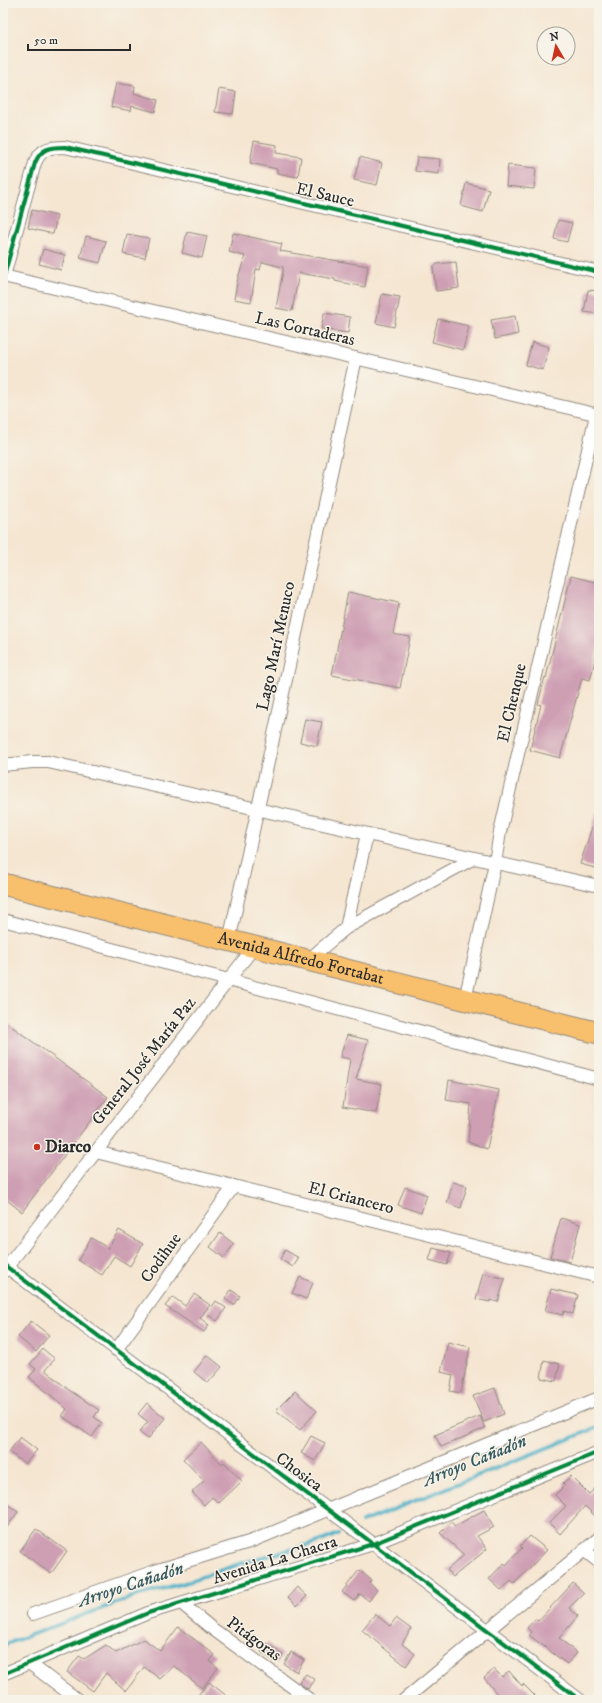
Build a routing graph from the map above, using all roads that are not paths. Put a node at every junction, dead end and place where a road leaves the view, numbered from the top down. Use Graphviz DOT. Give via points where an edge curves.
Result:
graph roads {
  1 [pos="599,272"];
  2 [pos="4,276"];
  3 [pos="356,358"];
  4 [pos="598,415"];
  5 [pos="3,765"];
  6 [pos="258,809"];
  7 [pos="367,834"];
  8 [pos="474,858"];
  9 [pos="495,863"];
  10 [pos="3,884"];
  11 [pos="599,886"];
  12 [pos="3,920"];
  13 [pos="346,928"];
  14 [pos="229,941"];
  15 [pos="254,947"];
  16 [pos="308,960"];
  17 [pos="228,981"];
  18 [pos="464,1000"];
  19 [pos="599,1033"];
  20 [pos="599,1079"];
  21 [pos="96,1152"];
  22 [pos="234,1186"];
  23 [pos="4,1268"];
  24 [pos="599,1277"];
  25 [pos="116,1350"];
  26 [pos="599,1398"];
  27 [pos="599,1452"];
  28 [pos="328,1510"];
  29 [pos="599,1538"];
  30 [pos="373,1544"];
  31 [pos="584,1550"];
  32 [pos="599,1562"];
  33 [pos="181,1603"];
  34 [pos="33,1614"];
  35 [pos="488,1631"];
  36 [pos="29,1663"];
  37 [pos="3,1674"];
  38 [pos="78,1700"];
  39 [pos="310,1700"];
  40 [pos="404,1700"];
  41 [pos="580,1700"];
  1 -- 2 [label="street, El Sauce" via="65,147 45,149 38,155"];
  2 -- 3 [label="street, Las Cortaderas"];
  3 -- 4 [label="street, Las Cortaderas"];
  3 -- 6 [label="street, Lago Marí Menuco"];
  4 -- 9 [label="street, El Chenque" via="500,832"];
  5 -- 6 [label="street" via="48,762"];
  6 -- 7 [label="street"];
  6 -- 14 [label="street, Lago Marí Menuco"];
  7 -- 8 [label="street"];
  7 -- 13 [label="street"];
  8 -- 9 [label="street"];
  8 -- 13 [label="street"];
  9 -- 11 [label="street"];
  9 -- 18 [label="street, El Chenque"];
  10 -- 14 [label="highway, Avenida Alfredo Fortabat"];
  12 -- 17 [label="street"];
  13 -- 16 [label="street"];
  14 -- 15 [label="highway, Avenida Alfredo Fortabat"];
  15 -- 16 [label="highway, Avenida Alfredo Fortabat"];
  15 -- 17 [label="street, General José María Paz"];
  16 -- 18 [label="highway, Avenida Alfredo Fortabat"];
  17 -- 20 [label="street"];
  17 -- 21 [label="street, General José María Paz"];
  18 -- 19 [label="highway, Avenida Alfredo Fortabat"];
  21 -- 22 [label="street, El Criancero"];
  21 -- 23 [label="street, General José María Paz"];
  22 -- 24 [label="street, El Criancero"];
  22 -- 25 [label="street, Codihue"];
  23 -- 25 [label="street, Chosica"];
  25 -- 28 [label="street, Chosica"];
  26 -- 28 [label="street, Avenida La Chacra"];
  27 -- 30 [label="street, Avenida La Chacra"];
  28 -- 30 [label="street, Chosica"];
  28 -- 34 [label="street, Avenida La Chacra" via="252,1541 155,1571"];
  29 -- 31 [label="street"];
  30 -- 33 [label="street, Avenida La Chacra"];
  30 -- 35 [label="street, Chosica"];
  31 -- 32 [label="street"];
  31 -- 35 [label="street"];
  33 -- 36 [label="street, Avenida La Chacra" via="127,1622"];
  33 -- 39 [label="street, Pitágoras" via="210,1628"];
  35 -- 40 [label="street"];
  35 -- 41 [label="street, Chosica"];
  36 -- 37 [label="street, Avenida La Chacra"];
  36 -- 38 [label="street"];
}
